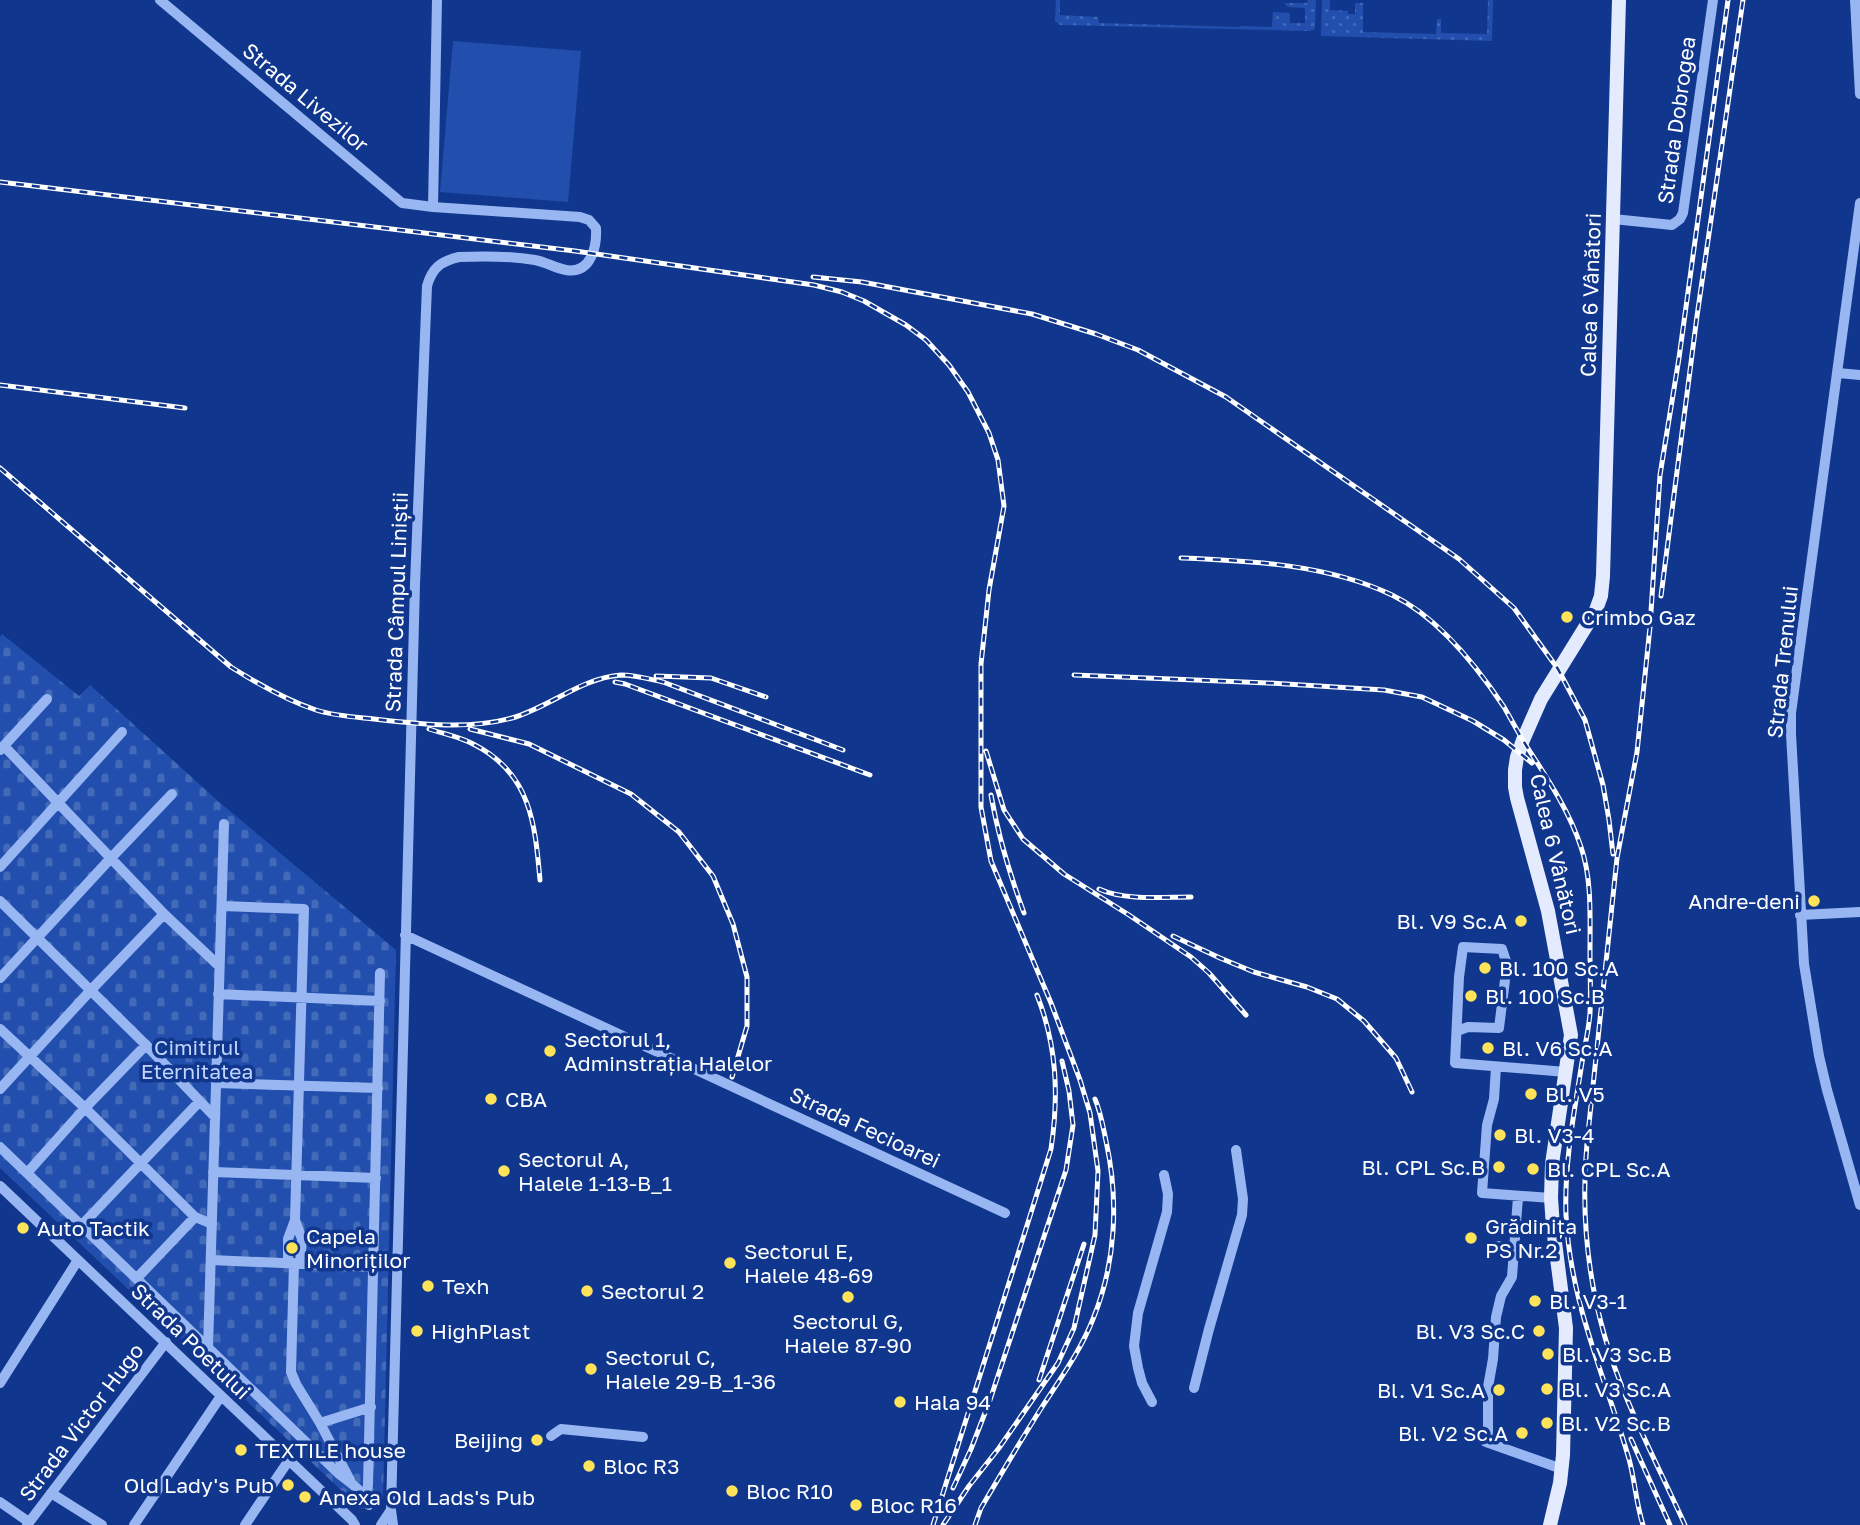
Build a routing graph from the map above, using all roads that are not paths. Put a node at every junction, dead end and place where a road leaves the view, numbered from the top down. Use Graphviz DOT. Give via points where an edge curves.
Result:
graph roads {
  1 [pos="160,0"];
  2 [pos="438,0"];
  3 [pos="1619,0"];
  4 [pos="1713,0"];
  5 [pos="1855,0"];
  6 [pos="1860,94"];
  7 [pos="1860,203"];
  8 [pos="433,207"];
  9 [pos="1613,219"];
  10 [pos="1838,373"];
  11 [pos="1860,375"];
  12 [pos="47,699"];
  13 [pos="121,732"];
  14 [pos="2,748"];
  15 [pos="172,794"];
  16 [pos="57,803"];
  17 [pos="224,824"];
  18 [pos="111,858"];
  19 [pos="0,867"];
  20 [pos="0,901"];
  21 [pos="222,906"];
  22 [pos="1860,912"];
  23 [pos="164,914"];
  24 [pos="1801,915"];
  25 [pos="405,935"];
  26 [pos="37,937"];
  27 [pos="218,965"];
  28 [pos="380,973"];
  29 [pos="0,978"];
  30 [pos="90,990"];
  31 [pos="218,994"];
  32 [pos="301,998"];
  33 [pos="380,1000"];
  34 [pos="0,1029"];
  35 [pos="1457,1031"];
  36 [pos="146,1045"];
  37 [pos="30,1057"];
  38 [pos="1496,1067"];
  39 [pos="1566,1072"];
  40 [pos="216,1083"];
  41 [pos="299,1087"];
  42 [pos="378,1088"];
  43 [pos="0,1089"];
  44 [pos="200,1102"];
  45 [pos="85,1108"];
  46 [pos="215,1118"];
  47 [pos="0,1147"];
  48 [pos="1236,1150"];
  49 [pos="142,1163"];
  50 [pos="214,1172"];
  51 [pos="27,1173"];
  52 [pos="1164,1175"];
  53 [pos="297,1176"];
  54 [pos="376,1178"];
  55 [pos="0,1186"];
  56 [pos="1518,1197"];
  57 [pos="1551,1198"];
  58 [pos="1860,1205"];
  59 [pos="1005,1213"];
  60 [pos="195,1217"];
  61 [pos="212,1224"];
  62 [pos="81,1226"];
  63 [pos="1494,1246"];
  64 [pos="1514,1247"];
  65 [pos="78,1260"];
  66 [pos="211,1260"];
  67 [pos="294,1263"];
  68 [pos="374,1267"];
  69 [pos="137,1278"];
  70 [pos="166,1342"];
  71 [pos="208,1348"];
  72 [pos="0,1383"];
  73 [pos="1194,1388"];
  74 [pos="221,1396"];
  75 [pos="1152,1402"];
  76 [pos="370,1407"];
  77 [pos="320,1423"];
  78 [pos="551,1436"];
  79 [pos="643,1437"];
  80 [pos="289,1460"];
  81 [pos="1562,1469"];
  82 [pos="351,1482"];
  83 [pos="51,1493"];
  84 [pos="0,1502"];
  85 [pos="391,1510"];
  86 [pos="353,1522"];
  87 [pos="28,1524"];
  88 [pos="102,1525"];
  89 [pos="134,1525"];
  90 [pos="245,1525"];
  91 [pos="366,1525"];
  92 [pos="382,1525"];
  93 [pos="393,1525"];
  94 [pos="1550,1525"];
  1 -- 8 [label="street, Strada Livezilor" via="402,203"];
  2 -- 8 [label="street"];
  3 -- 9 [label="main road, Calea 6 Vânători"];
  4 -- 9 [label="street, Strada Dobrogea" via="1683,213 1672,225"];
  5 -- 6 [label="street"];
  7 -- 10 [label="street, Strada Trenului"];
  8 -- 25 [label="street, Strada Câmpul Liniștii" via="585,218 593,222 596,236 589,262 579,269 533,260 459,257 439,264 429,278"];
  9 -- 39 [label="main road, Calea 6 Vânători" via="1601,596 1541,699 1515,770 1517,798 1544,894 1567,1010 1571,1035"];
  10 -- 11 [label="street"];
  10 -- 24 [label="street, Strada Trenului" via="1791,713"];
  12 -- 14 [label="street"];
  13 -- 16 [label="street"];
  14 -- 16 [label="street"];
  15 -- 18 [label="street"];
  16 -- 18 [label="street"];
  16 -- 19 [label="street"];
  17 -- 21 [label="street"];
  18 -- 23 [label="street"];
  18 -- 26 [label="street"];
  20 -- 26 [label="street"];
  21 -- 27 [label="street"];
  21 -- 32 [label="street" via="304,909"];
  22 -- 24 [label="street"];
  23 -- 27 [label="street"];
  23 -- 30 [label="street"];
  24 -- 58 [label="street, Strada Trenului" via="1819,1056"];
  25 -- 59 [label="street, Strada Fecioarei"];
  25 -- 85 [label="street, Strada Câmpul Liniștii"];
  26 -- 29 [label="street"];
  26 -- 30 [label="street"];
  27 -- 31 [label="street"];
  28 -- 33 [label="street"];
  30 -- 36 [label="street"];
  30 -- 37 [label="street"];
  31 -- 32 [label="street"];
  31 -- 40 [label="street"];
  32 -- 33 [label="street"];
  32 -- 41 [label="street"];
  33 -- 42 [label="street"];
  34 -- 37 [label="street"];
  35 -- 35 [label="street" via="1464,947 1502,949 1507,964 1499,1028"];
  35 -- 38 [label="street" via="1455,1063"];
  36 -- 44 [label="street"];
  36 -- 45 [label="street"];
  37 -- 43 [label="street"];
  37 -- 45 [label="street"];
  38 -- 39 [label="street"];
  38 -- 56 [label="street" via="1482,1193"];
  39 -- 57 [label="main road, Calea 6 Vânători"];
  40 -- 41 [label="street"];
  40 -- 46 [label="street"];
  41 -- 42 [label="street"];
  41 -- 53 [label="street"];
  42 -- 54 [label="street"];
  44 -- 46 [label="street"];
  44 -- 49 [label="street"];
  45 -- 49 [label="street"];
  45 -- 51 [label="street"];
  46 -- 50 [label="street"];
  47 -- 51 [label="street"];
  48 -- 73 [label="street" via="1242,1215"];
  49 -- 60 [label="street"];
  49 -- 62 [label="street"];
  50 -- 53 [label="street"];
  50 -- 61 [label="street"];
  51 -- 62 [label="street"];
  52 -- 75 [label="street" via="1167,1212 1138,1313 1134,1346"];
  53 -- 54 [label="street"];
  53 -- 67 [label="street" via="295,1220 302,1247"];
  54 -- 68 [label="street"];
  55 -- 65 [label="street, Strada Poetului"];
  56 -- 57 [label="street"];
  56 -- 64 [label="street"];
  57 -- 81 [label="main road, Calea 6 Vânători" via="1566,1328"];
  60 -- 61 [label="street"];
  60 -- 69 [label="street"];
  61 -- 66 [label="street"];
  62 -- 69 [label="street"];
  63 -- 64 [label="street"];
  64 -- 81 [label="street" via="1512,1277 1496,1317 1486,1442"];
  65 -- 70 [label="street, Strada Poetului"];
  65 -- 72 [label="street"];
  66 -- 67 [label="street"];
  66 -- 71 [label="street"];
  67 -- 68 [label="street"];
  67 -- 77 [label="street" via="291,1372"];
  68 -- 76 [label="street"];
  69 -- 71 [label="street"];
  70 -- 74 [label="street, Strada Poetului"];
  70 -- 83 [label="street, Strada Victor Hugo"];
  71 -- 82 [label="street"];
  74 -- 80 [label="street, Strada Poetului"];
  74 -- 89 [label="street"];
  76 -- 77 [label="street"];
  76 -- 82 [label="street" via="368,1502"];
  77 -- 82 [label="street"];
  78 -- 79 [label="street" via="561,1429"];
  80 -- 86 [label="street, Strada Poetului"];
  80 -- 90 [label="street"];
  81 -- 94 [label="main road, Calea 6 Vânători"];
  83 -- 87 [label="street, Strada Victor Hugo"];
  83 -- 88 [label="street"];
  84 -- 87 [label="street"];
  85 -- 92 [label="street, Strada Câmpul Liniștii"];
  85 -- 93 [label="street, Strada Câmpul Liniștii"];
  86 -- 91 [label="street"];
}
